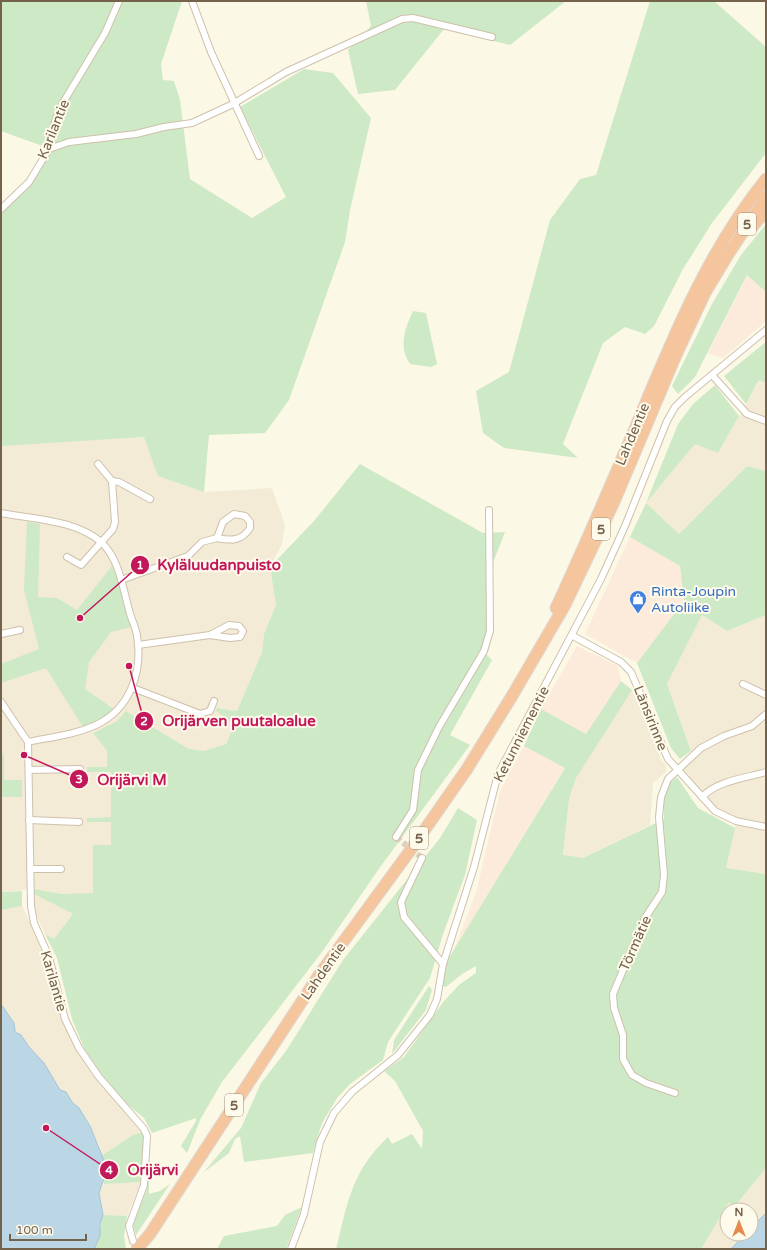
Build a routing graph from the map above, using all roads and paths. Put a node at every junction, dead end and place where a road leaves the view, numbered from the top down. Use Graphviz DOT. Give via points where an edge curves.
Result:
graph roads {
  1 [pos="119,1"];
  2 [pos="192,1"];
  3 [pos="492,37"];
  4 [pos="233,104"];
  5 [pos="49,148"];
  6 [pos="259,156"];
  7 [pos="766,179"];
  8 [pos="766,197"];
  9 [pos="1,209"];
  10 [pos="766,211"];
  11 [pos="728,253"];
  12 [pos="766,330"];
  13 [pos="712,375"];
  14 [pos="766,421"];
  15 [pos="98,464"];
  16 [pos="112,481"];
  17 [pos="150,499"];
  18 [pos="489,510"];
  19 [pos="1,513"];
  20 [pos="217,538"];
  21 [pos="102,543"];
  22 [pos="67,557"];
  23 [pos="122,580"];
  24 [pos="20,630"];
  25 [pos="1,634"];
  26 [pos="210,634"];
  27 [pos="573,636"];
  28 [pos="138,645"];
  29 [pos="743,684"];
  30 [pos="133,688"];
  31 [pos="766,695"];
  32 [pos="512,696"];
  33 [pos="214,701"];
  34 [pos="1,702"];
  35 [pos="766,714"];
  36 [pos="28,742"];
  37 [pos="80,769"];
  38 [pos="677,769"];
  39 [pos="29,770"];
  40 [pos="766,772"];
  41 [pos="702,798"];
  42 [pos="29,820"];
  43 [pos="79,822"];
  44 [pos="766,827"];
  45 [pos="396,837"];
  46 [pos="422,858"];
  47 [pos="30,868"];
  48 [pos="61,869"];
  49 [pos="443,964"];
  50 [pos="675,1093"];
  51 [pos="135,1245"];
  52 [pos="291,1249"];
  1 -- 5 [label="street, Karilantie" via="105,33 61,106"];
  2 -- 4 [label="street" via="210,52"];
  3 -- 4 [label="street" via="413,18 402,19 286,72"];
  4 -- 5 [label="street" via="192,123 136,134 69,142"];
  4 -- 6 [label="street"];
  5 -- 9 [label="street, Karilantie" via="29,182"];
  7 -- 32 [label="highway, Lahdentie / 5" via="719,245 696,288 561,596"];
  8 -- 11 [label="highway, Lahdentie / 5"];
  10 -- 11 [label="highway"];
  11 -- 32 [label="highway, Lahdentie / 5" via="676,355 614,502 565,605"];
  12 -- 13 [label="street, Ketunniementie"];
  13 -- 14 [label="street" via="747,414"];
  13 -- 27 [label="street, Ketunniementie" via="675,407 667,421 625,526"];
  15 -- 16 [label="street"];
  16 -- 17 [label="street" via="119,482"];
  16 -- 21 [label="street" via="115,522"];
  18 -- 45 [label="street" via="490,631 484,651 438,726 418,770 413,810"];
  19 -- 21 [label="street" via="58,523 86,533"];
  20 -- 20 [label="street" via="223,522 234,514 245,516 250,522 250,528 241,538 230,541"];
  20 -- 23 [label="street" via="202,542 188,556"];
  21 -- 22 [label="street" via="81,566"];
  21 -- 23 [label="street"];
  23 -- 28 [label="street"];
  24 -- 25 [label="street"];
  26 -- 28 [label="street"];
  27 -- 38 [label="street, Länsirinne" via="621,662 631,672 664,752"];
  27 -- 49 [label="street, Ketunniementie" via="498,774 474,867"];
  28 -- 30 [label="street" via="137,671"];
  29 -- 31 [label="street"];
  30 -- 33 [label="street" via="200,714 210,711"];
  30 -- 36 [label="street" via="123,704 109,718 96,725"];
  32 -- 51 [label="highway, Lahdentie / 5" via="467,769 319,975 150,1234"];
  34 -- 36 [label="street"];
  35 -- 38 [label="street, Törmätie" via="752,726 701,748"];
  36 -- 39 [label="street, Karilantie"];
  37 -- 39 [label="street"];
  38 -- 41 [label="street, Länsirinne"];
  38 -- 50 [label="street, Törmätie" via="668,779 661,797 659,817 664,875 662,892 645,918 613,994 614,1008 623,1034 623,1059 632,1074 646,1083"];
  39 -- 42 [label="street, Karilantie"];
  40 -- 41 [label="street" via="730,782"];
  41 -- 44 [label="street, Länsirinne" via="726,818"];
  42 -- 43 [label="street"];
  42 -- 47 [label="street, Karilantie"];
  46 -- 49 [label="street" via="401,902 404,917"];
  47 -- 48 [label="street"];
  47 -- 51 [label="street, Karilantie" via="34,923 49,956 65,1019 79,1048 99,1077 147,1136 144,1185 129,1226"];
  49 -- 52 [label="street, Ketunniementie" via="437,999 430,1015 398,1055 342,1102 325,1129 316,1156 304,1214"];
}
